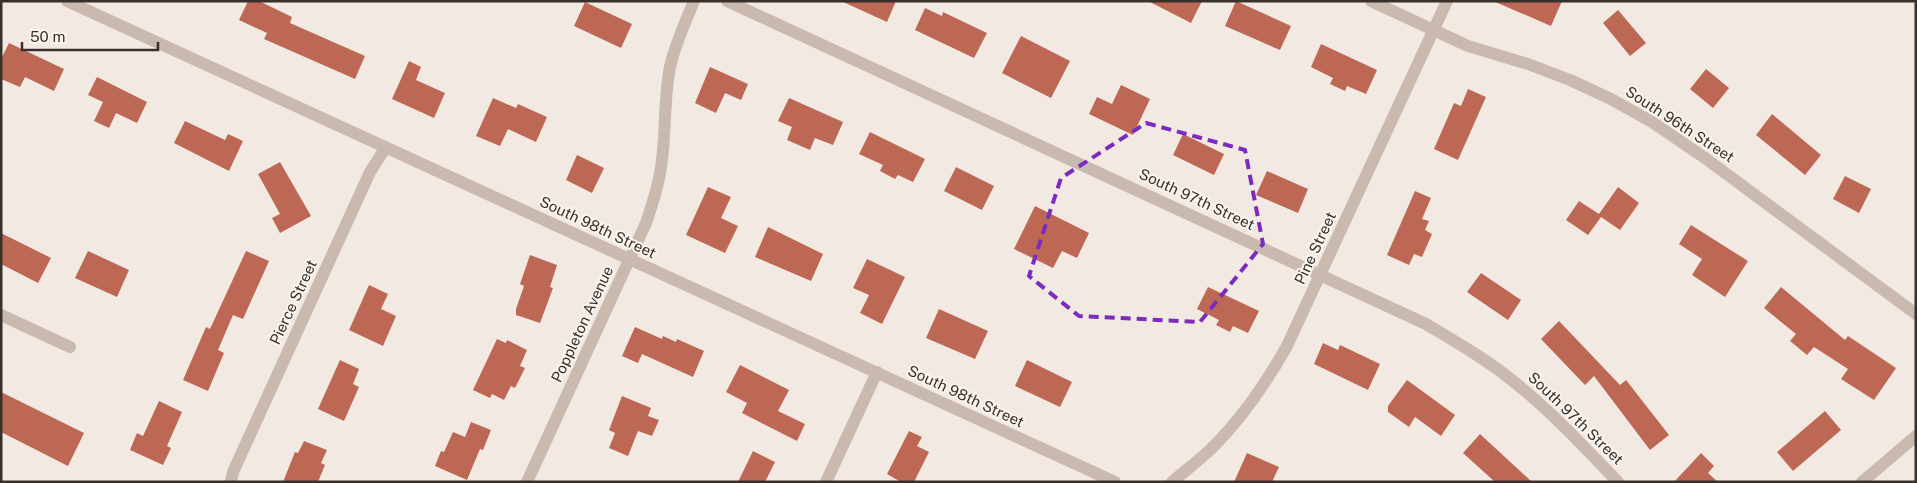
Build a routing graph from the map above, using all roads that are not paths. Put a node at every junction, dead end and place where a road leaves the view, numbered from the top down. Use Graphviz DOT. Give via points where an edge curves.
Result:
graph roads {
  1 [pos="68,1"];
  2 [pos="694,1"];
  3 [pos="727,1"];
  4 [pos="1371,1"];
  5 [pos="1447,1"];
  6 [pos="1433,31"];
  7 [pos="386,147"];
  8 [pos="630,259"];
  9 [pos="1321,274"];
  10 [pos="1916,314"];
  11 [pos="1,315"];
  12 [pos="70,347"];
  13 [pos="877,372"];
  14 [pos="1916,436"];
  15 [pos="232,477"];
  16 [pos="527,482"];
  17 [pos="826,482"];
  18 [pos="1115,482"];
  19 [pos="1172,482"];
  20 [pos="1618,482"];
  21 [pos="1862,482"];
  1 -- 7 [label="street, South 98th Street"];
  2 -- 8 [label="street, Poppleton Avenue" via="670,67 656,195"];
  3 -- 9 [label="street, South 97th Street"];
  4 -- 6 [label="street, South 96th Street"];
  5 -- 6 [label="street, Pine Street"];
  6 -- 9 [label="street, Pine Street"];
  6 -- 10 [label="street, South 96th Street" via="1570,80 1652,122"];
  7 -- 8 [label="street, South 98th Street"];
  7 -- 15 [label="street, Pierce Street" via="370,172"];
  8 -- 13 [label="street, South 98th Street"];
  8 -- 16 [label="street, Poppleton Avenue"];
  9 -- 19 [label="street, Pine Street" via="1287,346 1250,405 1212,448"];
  9 -- 20 [label="street, South 97th Street" via="1426,324 1505,375 1550,412"];
  11 -- 12 [label="street"];
  13 -- 17 [label="street"];
  13 -- 18 [label="street, South 98th Street"];
  14 -- 21 [label="street"];
}
